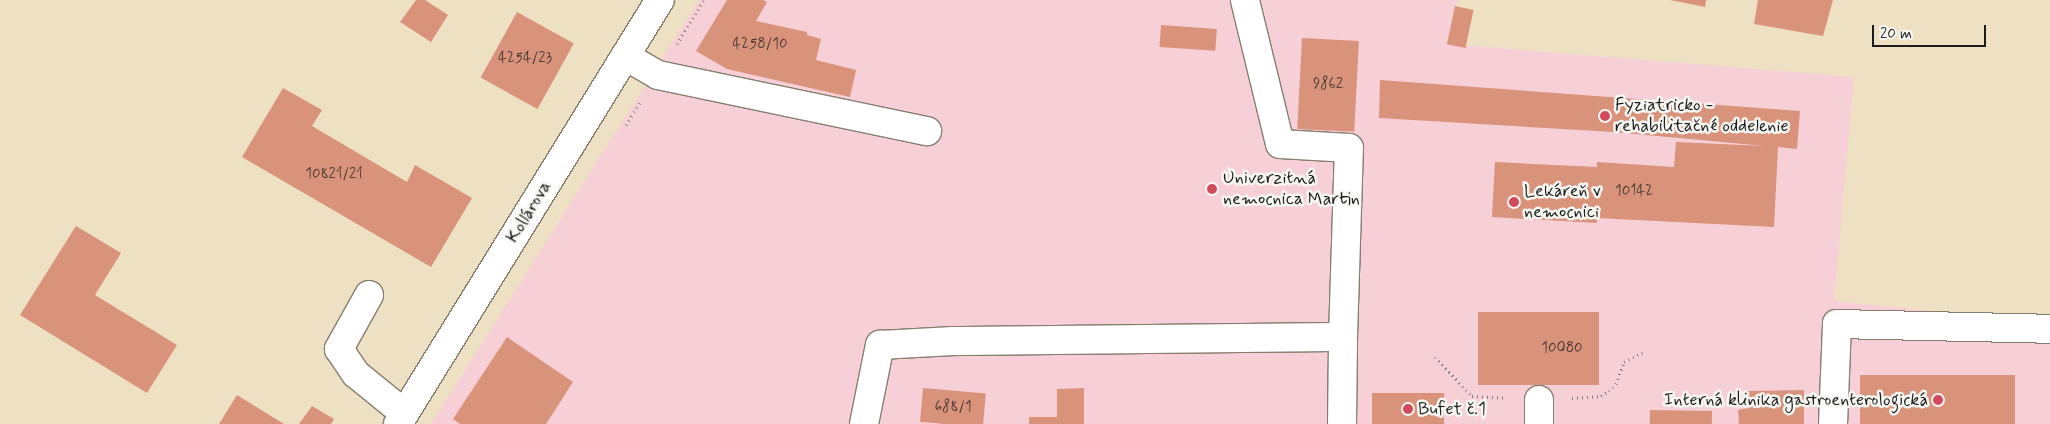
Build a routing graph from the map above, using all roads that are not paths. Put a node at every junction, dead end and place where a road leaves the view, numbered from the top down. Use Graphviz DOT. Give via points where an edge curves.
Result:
graph roads {
  1 [pos="660,0"];
  2 [pos="1245,0"];
  3 [pos="625,56"];
  4 [pos="927,131"];
  5 [pos="370,295"];
  6 [pos="2050,329"];
  7 [pos="1343,337"];
  8 [pos="401,421"];
  9 [pos="864,424"];
  10 [pos="1342,424"];
  11 [pos="1833,424"];
  1 -- 3 [label="street, Kollárova"];
  2 -- 7 [label="street" via="1280,144 1349,148"];
  3 -- 4 [label="street" via="658,76"];
  3 -- 8 [label="street, Kollárova"];
  5 -- 8 [label="street" via="339,349 356,374"];
  6 -- 11 [label="street" via="1837,324"];
  7 -- 9 [label="street" via="953,341 880,346"];
  7 -- 10 [label="street"];
}
